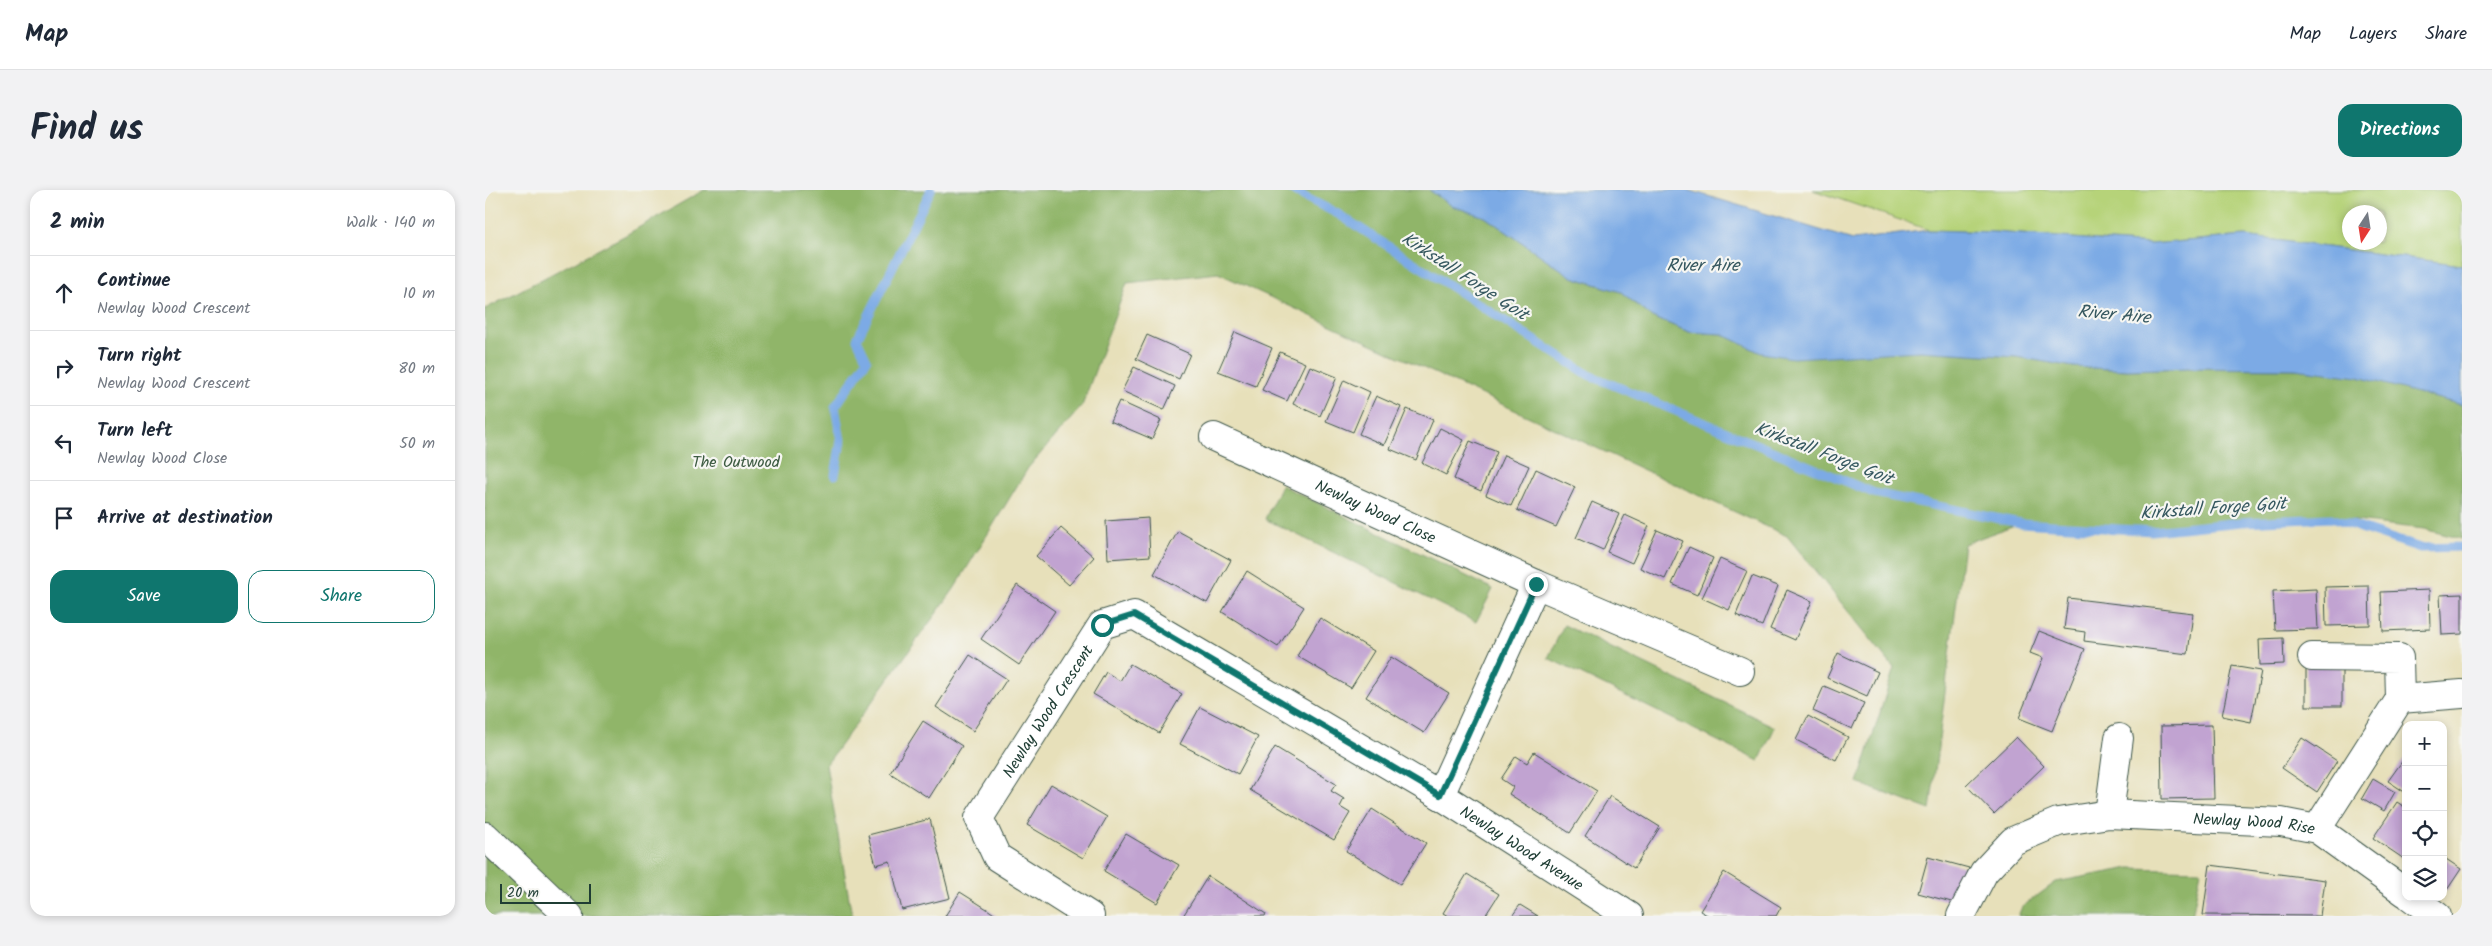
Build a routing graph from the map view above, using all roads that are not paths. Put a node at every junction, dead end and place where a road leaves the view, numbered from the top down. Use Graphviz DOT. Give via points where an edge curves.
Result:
graph roads {
  1 [pos="1214,438"];
  2 [pos="1536,584"];
  3 [pos="2312,657"];
  4 [pos="1740,671"];
  5 [pos="2462,694"];
  6 [pos="2400,700"];
  7 [pos="2119,738"];
  8 [pos="1440,795"];
  9 [pos="2109,814"];
  10 [pos="2317,829"];
  11 [pos="485,836"];
  12 [pos="2402,890"];
  13 [pos="2416,901"];
  14 [pos="569,916"];
  15 [pos="1090,916"];
  16 [pos="1629,916"];
  17 [pos="1961,916"];
  18 [pos="2437,916"];
  1 -- 2 [label="street, Newlay Wood Close"];
  2 -- 4 [label="street, Newlay Wood Close"];
  2 -- 8 [label="street"];
  3 -- 6 [label="street" via="2399,658"];
  5 -- 6 [label="street"];
  6 -- 10 [label="street"];
  7 -- 9 [label="street"];
  8 -- 15 [label="street, Newlay Wood Crescent" via="1134,615 1102,625 979,818 997,857"];
  8 -- 16 [label="street, Newlay Wood Avenue"];
  9 -- 10 [label="street, Newlay Wood Rise" via="2281,822"];
  9 -- 17 [label="street, Newlay Wood Rise" via="2058,822 2013,841 1984,872"];
  10 -- 12 [label="street, Newlay Wood Rise"];
  11 -- 14 [label="street"];
  13 -- 18 [label="street"];
}
